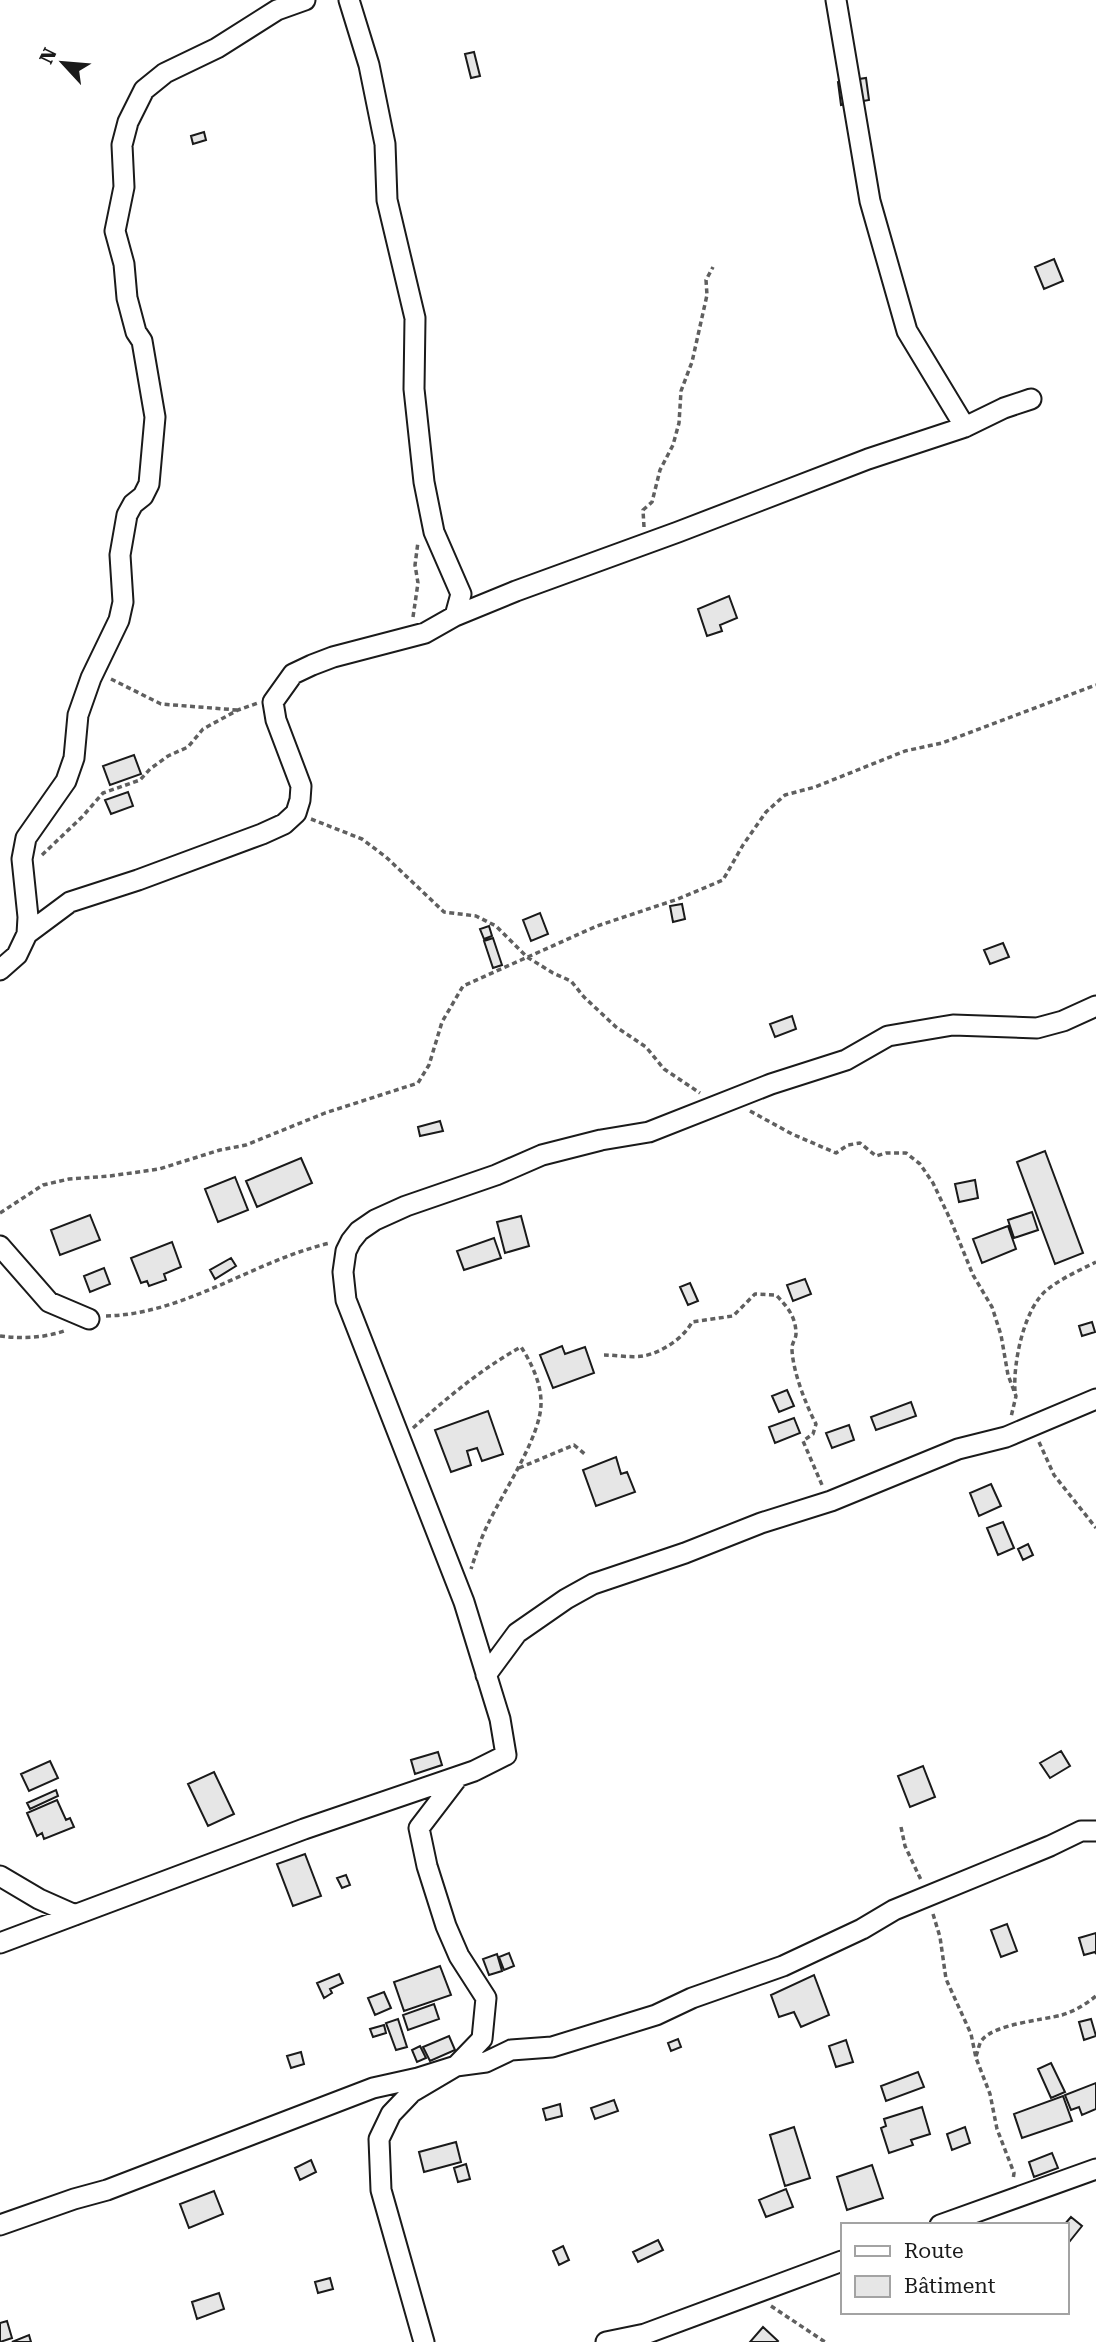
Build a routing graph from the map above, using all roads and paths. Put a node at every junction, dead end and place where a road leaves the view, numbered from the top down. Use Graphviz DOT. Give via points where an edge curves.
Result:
graph roads {
  1 [pos="304,0"];
  2 [pos="349,0"];
  3 [pos="836,0"];
  4 [pos="713,267"];
  5 [pos="1031,399"];
  6 [pos="965,427"];
  7 [pos="429,506"];
  8 [pos="638,546"];
  9 [pos="456,616"];
  10 [pos="410,637"];
  11 [pos="100,663"];
  12 [pos="1096,685"];
  13 [pos="274,702"];
  14 [pos="238,710"];
  15 [pos="24,874"];
  16 [pos="27,934"];
  17 [pos="0,970"];
  18 [pos="1096,1006"];
  19 [pos="0,1213"];
  20 [pos="351,1241"];
  21 [pos="0,1246"];
  22 [pos="1096,1262"];
  23 [pos="89,1319"];
  24 [pos="0,1336"];
  25 [pos="604,1355"];
  26 [pos="1016,1396"];
  27 [pos="1096,1399"];
  28 [pos="1034,1427"];
  29 [pos="401,1440"];
  30 [pos="586,1455"];
  31 [pos="517,1469"];
  32 [pos="831,1501"];
  33 [pos="1096,1528"];
  34 [pos="464,1602"];
  35 [pos="486,1675"];
  36 [pos="458,1777"];
  37 [pos="901,1827"];
  38 [pos="1096,1831"];
  39 [pos="0,1876"];
  40 [pos="927,1896"];
  41 [pos="75,1915"];
  42 [pos="0,1944"];
  43 [pos="1096,1996"];
  44 [pos="976,2058"];
  45 [pos="456,2066"];
  46 [pos="1096,2168"];
  47 [pos="1012,2199"];
  48 [pos="946,2223"];
  49 [pos="0,2225"];
  50 [pos="841,2261"];
  51 [pos="752,2294"];
  52 [pos="640,2338"];
  53 [pos="424,2342"];
  54 [pos="606,2342"];
  55 [pos="825,2342"];
  1 -- 11 [label="street" via="277,10 217,48 165,73 144,90 128,122 122,145 124,187 115,231 155,416 149,484 127,515 121,542 123,602 119,620"];
  2 -- 7 [label="street" via="369,65 385,144 387,200 415,318 414,389"];
  3 -- 6 [label="street" via="870,201 907,331"];
  4 -- 8 [label="path" via="706,280 707,295 692,362 681,391 679,423 652,502 643,510 645,524"];
  5 -- 6 [label="street"];
  6 -- 8 [label="street"];
  7 -- 9 [label="street" via="461,594"];
  7 -- 10 [label="path" via="416,548 418,583"];
  8 -- 9 [label="street"];
  9 -- 10 [label="street"];
  10 -- 13 [label="street" via="333,657 293,674"];
  11 -- 14 [label="path" via="111,680 161,704"];
  11 -- 15 [label="street" via="78,715 74,758 66,781 26,838"];
  12 -- 19 [label="path" via="785,795 766,812 723,880 597,926 463,986 418,1083 246,1145 159,1169 43,1185"];
  13 -- 14 [label="path"];
  13 -- 16 [label="street" via="276,720 301,786 296,813 262,834 70,902"];
  14 -- 15 [label="path" via="203,729 188,747 150,769 141,780 103,793"];
  15 -- 16 [label="street"];
  16 -- 17 [label="street" via="17,955"];
  18 -- 20 [label="street" via="1037,1028 953,1025 888,1035 846,1060 649,1132 541,1155 406,1206 375,1220"];
  20 -- 23 [label="path" via="299,1251 155,1310"];
  20 -- 29 [label="street" via="343,1272 345,1300"];
  21 -- 23 [label="street" via="49,1302"];
  22 -- 26 [label="path" via="1046,1290 1030,1312 1014,1374"];
  23 -- 24 [label="path" via="52,1335"];
  25 -- 32 [label="path" via="644,1356 675,1341 692,1322 733,1316 755,1294 776,1295 790,1308 796,1335 791,1347 794,1362 817,1424 803,1441"];
  27 -- 28 [label="street"];
  28 -- 32 [label="street" via="958,1449"];
  28 -- 33 [label="path" via="1054,1475"];
  29 -- 31 [label="path" via="449,1396 521,1347 531,1363 541,1399 540,1418"];
  29 -- 34 [label="street"];
  30 -- 31 [label="path" via="574,1445"];
  31 -- 34 [label="path" via="486,1526"];
  32 -- 35 [label="street" via="593,1584 517,1633"];
  34 -- 35 [label="street"];
  35 -- 36 [label="street" via="506,1755"];
  36 -- 41 [label="street"];
  36 -- 45 [label="street" via="419,1828 446,1926 486,1998 482,2039"];
  37 -- 40 [label="path"];
  38 -- 40 [label="street" via="1081,1831"];
  39 -- 41 [label="street"];
  40 -- 44 [label="path" via="940,1937 946,1979 971,2034"];
  40 -- 45 [label="street" via="783,1966 656,2015 552,2047 511,2050 486,2062"];
  41 -- 42 [label="street"];
  43 -- 44 [label="path" via="1063,2015 996,2031 982,2040"];
  44 -- 47 [label="path" via="1014,2173"];
  45 -- 49 [label="street" via="373,2088 107,2190"];
  45 -- 53 [label="street" via="412,2092 391,2114 379,2139 381,2190"];
  46 -- 47 [label="street"];
  47 -- 48 [label="street"];
  50 -- 51 [label="street"];
  51 -- 52 [label="street"];
  51 -- 55 [label="path"];
  52 -- 54 [label="street"];
}
